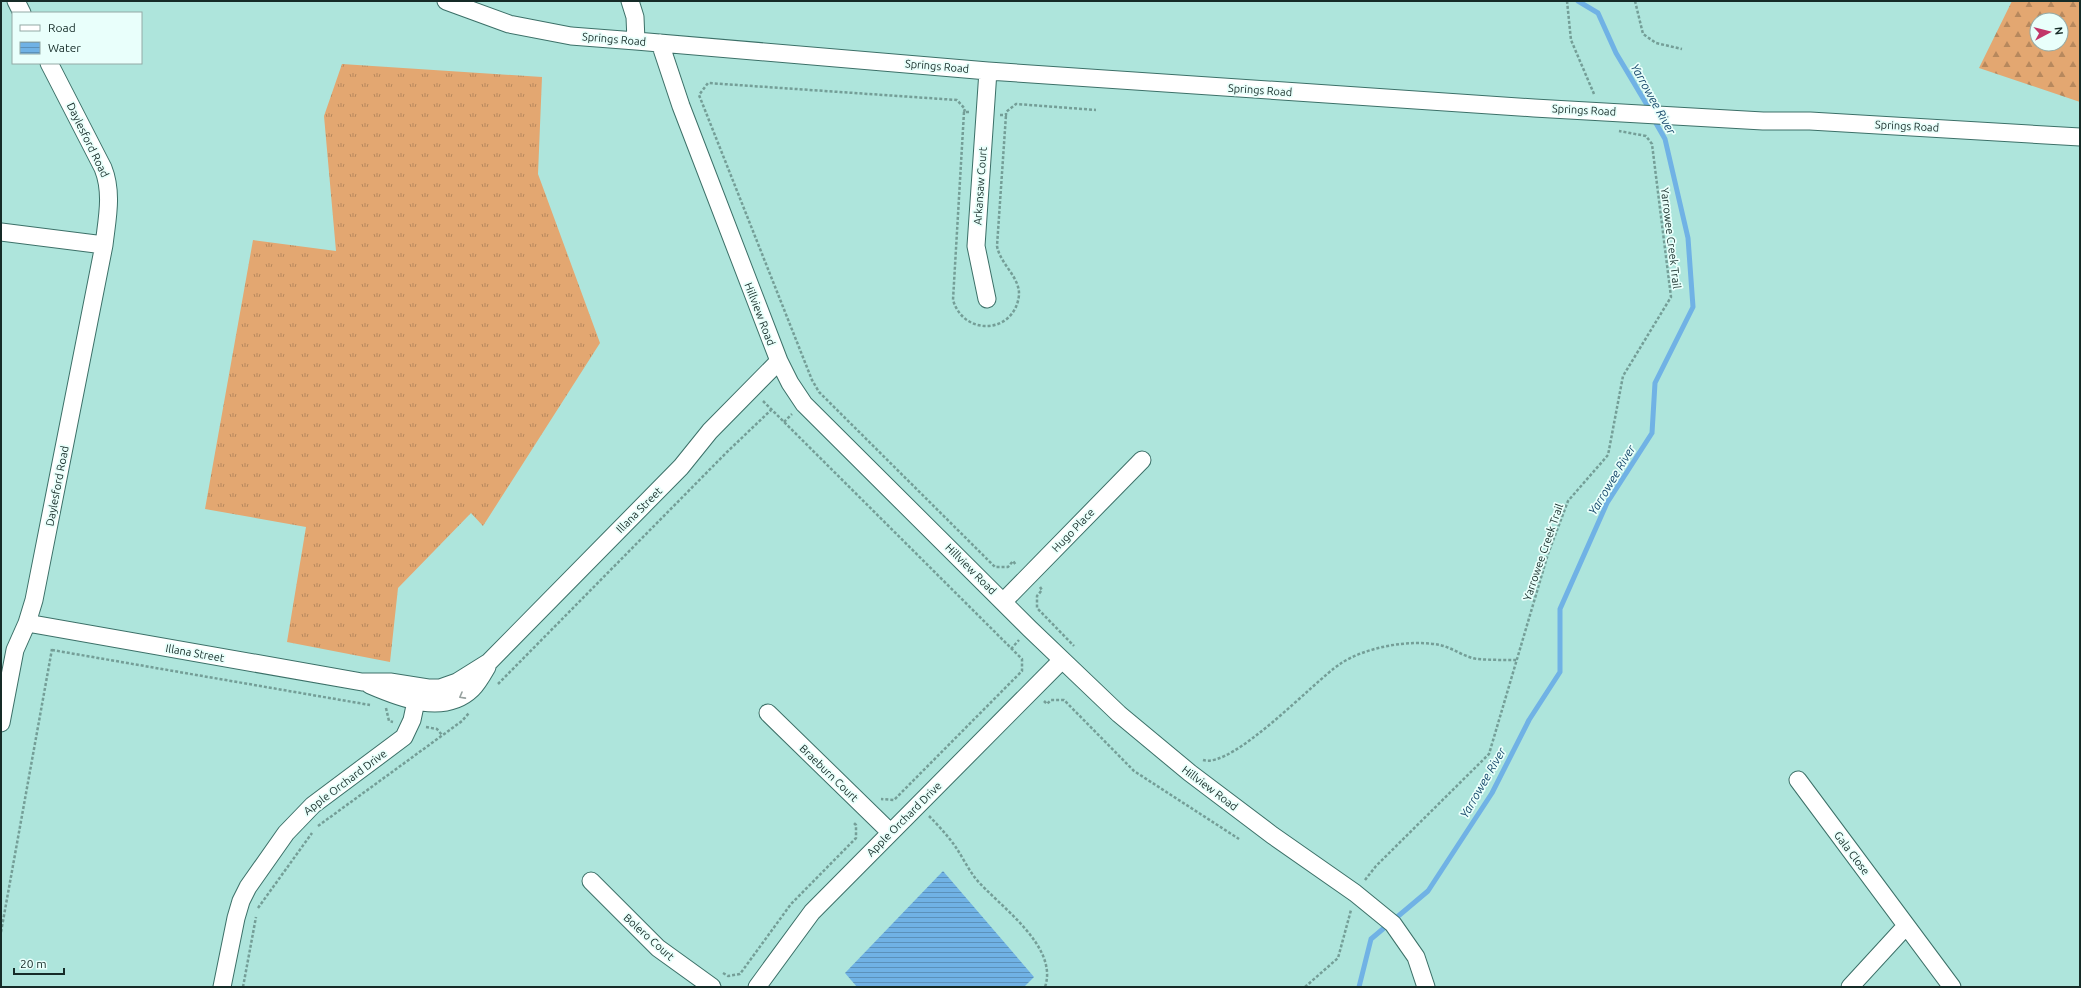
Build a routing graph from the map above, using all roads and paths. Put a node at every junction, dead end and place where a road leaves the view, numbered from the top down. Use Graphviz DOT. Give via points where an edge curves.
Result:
graph roads {
  1 [pos="16,1"];
  2 [pos="446,1"];
  3 [pos="630,1"];
  4 [pos="1635,1"];
  5 [pos="1567,2"];
  6 [pos="22,12"];
  7 [pos="636,41"];
  8 [pos="660,43"];
  9 [pos="1682,48"];
  10 [pos="50,64"];
  11 [pos="988,71"];
  12 [pos="1096,110"];
  13 [pos="1596,111"];
  14 [pos="975,113"];
  15 [pos="995,114"];
  16 [pos="1617,131"];
  17 [pos="2080,137"];
  18 [pos="1,232"];
  19 [pos="104,245"];
  20 [pos="987,300"];
  21 [pos="779,361"];
  22 [pos="752,388"];
  23 [pos="1142,460"];
  24 [pos="1028,576"];
  25 [pos="1004,601"];
  26 [pos="27,623"];
  27 [pos="55,629"];
  28 [pos="1077,648"];
  29 [pos="52,650"];
  30 [pos="1062,660"];
  31 [pos="1517,660"];
  32 [pos="1017,676"];
  33 [pos="1032,690"];
  34 [pos="417,693"];
  35 [pos="768,713"];
  36 [pos="1,724"];
  37 [pos="411,725"];
  38 [pos="442,735"];
  39 [pos="1199,758"];
  40 [pos="1798,780"];
  41 [pos="918,805"];
  42 [pos="863,806"];
  43 [pos="890,832"];
  44 [pos="1239,840"];
  45 [pos="591,881"];
  46 [pos="1361,897"];
  47 [pos="1906,926"];
  48 [pos="1,932"];
  49 [pos="710,985"];
  50 [pos="222,987"];
  51 [pos="757,987"];
  52 [pos="1046,987"];
  53 [pos="1305,987"];
  54 [pos="1426,987"];
  55 [pos="1850,987"];
  56 [pos="1952,987"];
  1 -- 6 [label="street"];
  2 -- 7 [label="street, Springs Road" via="509,24 572,36"];
  3 -- 7 [label="street" via="635,17"];
  4 -- 9 [label="path" via="1644,34 1656,43"];
  5 -- 13 [label="path" via="1570,40 1596,100"];
  7 -- 8 [label="street, Springs Road"];
  8 -- 11 [label="street, Springs Road"];
  8 -- 21 [label="street, Hillview Road" via="681,106"];
  10 -- 19 [label="street, Daylesford Road" via="107,176 109,200"];
  11 -- 13 [label="street, Springs Road"];
  11 -- 20 [label="street, Arkansaw Court" via="976,246"];
  12 -- 15 [label="path" via="1016,104 1006,112 1006,115"];
  13 -- 17 [label="street, Springs Road" via="1763,121 1841,122"];
  14 -- 24 [label="path" via="964,112 965,109 957,100 708,83 699,95 819,392 995,567 1008,567 1013,562"];
  16 -- 31 [label="path, Yarrowee Creek Trail" via="1646,136 1652,144 1671,297 1623,376 1608,455 1568,501 1548,554"];
  18 -- 19 [label="street"];
  19 -- 26 [label="street, Daylesford Road" via="36,593"];
  21 -- 22 [label="street, Illana Street"];
  21 -- 25 [label="street, Hillview Road" via="796,393 810,411"];
  22 -- 32 [label="path" via="771,410 1022,659 1022,671"];
  22 -- 34 [label="street, Illana Street" via="710,431 681,467 495,655 474,688 463,696 440,703"];
  23 -- 24 [label="street, Hugo Place"];
  24 -- 25 [label="street, Hugo Place"];
  24 -- 28 [label="path" via="1042,590 1037,596 1037,608"];
  25 -- 30 [label="street, Hillview Road"];
  26 -- 27 [label="street, Illana Street"];
  26 -- 36 [label="street, Daylesford Road" via="14,650"];
  27 -- 29 [label="path"];
  27 -- 34 [label="street, Illana Street" via="362,682 395,683"];
  29 -- 37 [label="path" via="386,707 389,721"];
  29 -- 48 [label="path"];
  30 -- 33 [label="street, Apple Orchard Drive"];
  30 -- 46 [label="street, Hillview Road" via="1119,714 1172,758 1267,831"];
  31 -- 39 [label="path" via="1476,658 1438,645 1400,644 1378,648 1341,663 1303,693 1271,724 1239,747 1214,760"];
  31 -- 46 [label="path, Yarrowee Creek Trail" via="1489,754 1376,866"];
  32 -- 33 [label="path"];
  32 -- 42 [label="path" via="894,800 882,800 875,794"];
  33 -- 41 [label="street, Apple Orchard Drive"];
  33 -- 44 [label="path" via="1047,704 1051,700 1064,700 1134,771"];
  34 -- 37 [label="street, Apple Orchard Drive"];
  35 -- 42 [label="street, Braeburn Court"];
  37 -- 38 [label="path" via="437,729"];
  37 -- 50 [label="street, Apple Orchard Drive" via="399,741 313,805 286,833 248,886 241,901"];
  40 -- 47 [label="street, Gala Close"];
  41 -- 43 [label="street, Apple Orchard Drive"];
  41 -- 52 [label="path" via="947,835 982,886 1025,927 1044,960"];
  42 -- 43 [label="street, Braeburn Court"];
  42 -- 49 [label="path" via="851,819 856,825 856,838 791,904 740,974 728,976 718,970"];
  43 -- 51 [label="street, Apple Orchard Drive" via="812,912"];
  45 -- 49 [label="street, Bolero Court" via="658,948"];
  46 -- 53 [label="path, Yarrowee Creek Trail" via="1338,958"];
  46 -- 54 [label="street, Hillview Road" via="1393,924 1416,957"];
  47 -- 55 [label="street"];
  47 -- 56 [label="street, Gala Close"];
}
